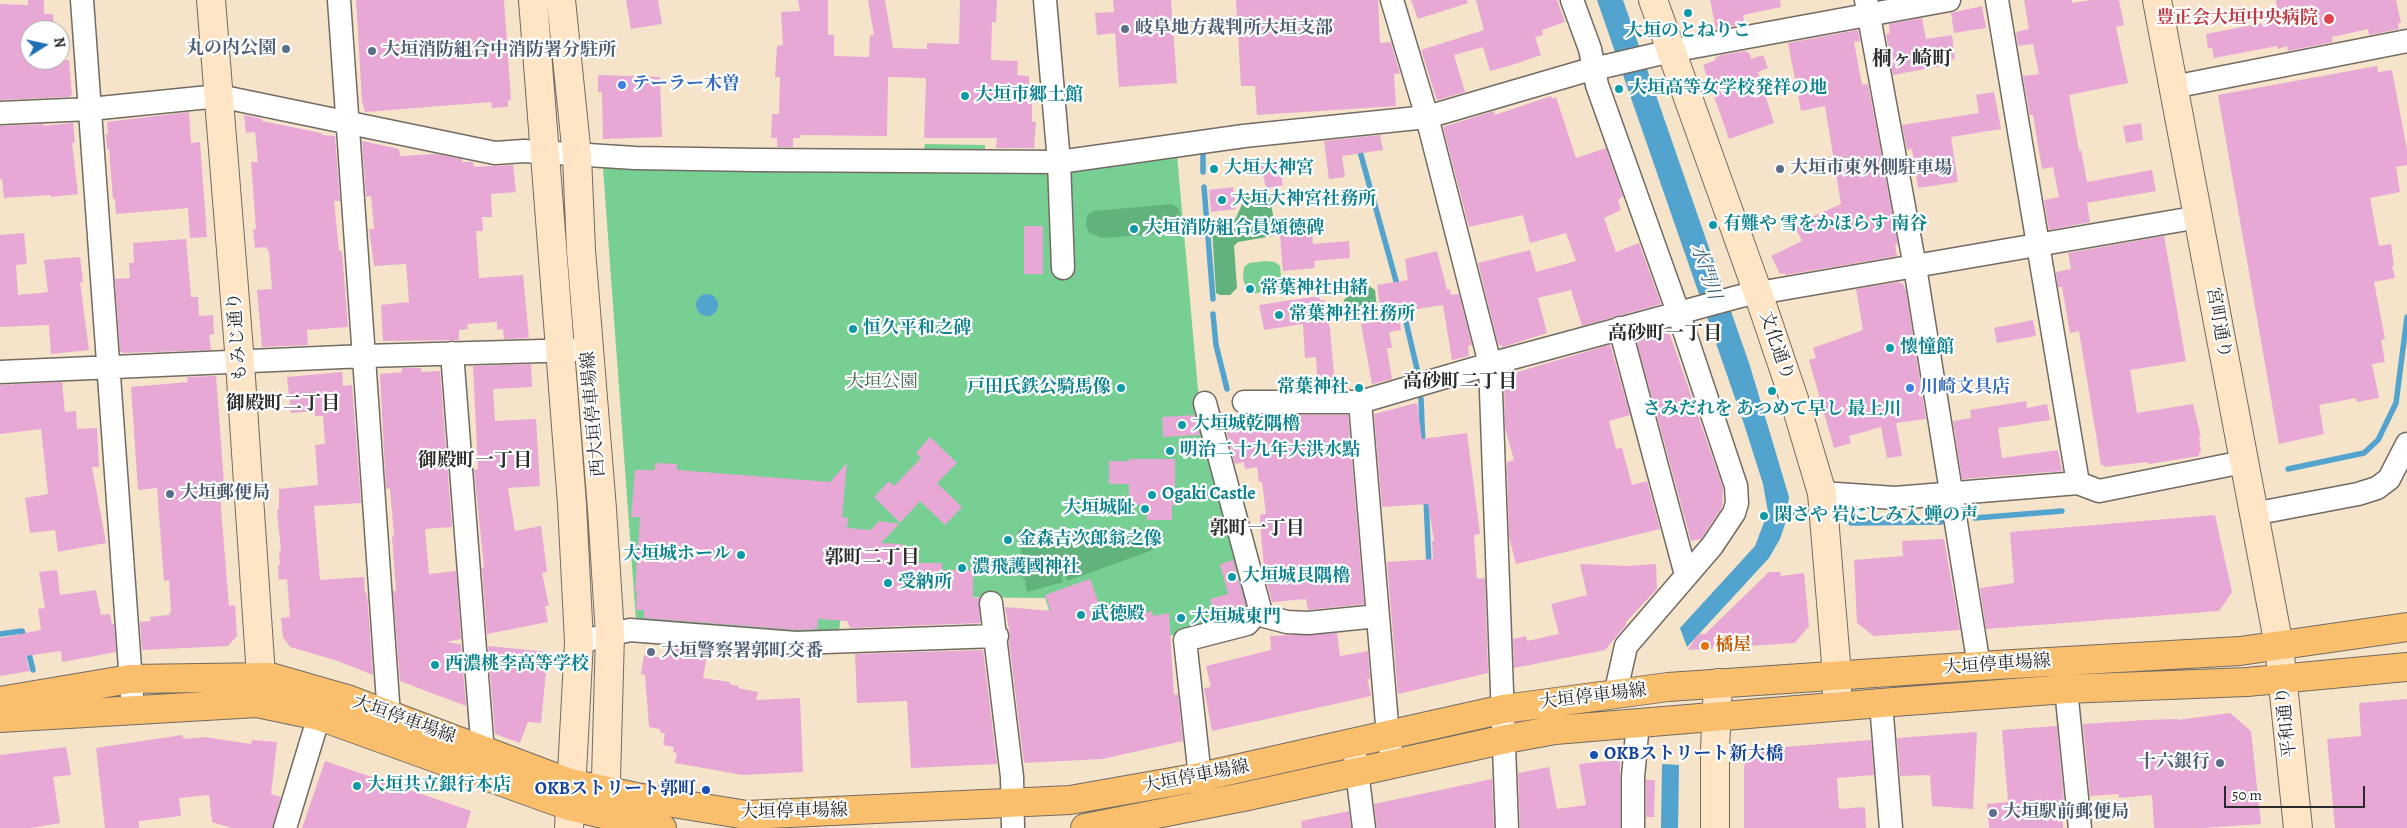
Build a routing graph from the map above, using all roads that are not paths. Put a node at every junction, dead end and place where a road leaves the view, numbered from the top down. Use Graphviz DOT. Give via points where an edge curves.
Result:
graph roads {
  1 [pos="82,0"];
  2 [pos="211,0"];
  3 [pos="339,0"];
  4 [pos="533,0"];
  5 [pos="560,0"];
  6 [pos="1045,0"];
  7 [pos="1392,0"];
  8 [pos="1572,0"];
  9 [pos="1653,0"];
  10 [pos="1949,0"];
  11 [pos="1997,0"];
  12 [pos="2157,0"];
  13 [pos="1867,7"];
  14 [pos="2407,41"];
  15 [pos="1661,54"];
  16 [pos="1603,67"];
  17 [pos="2173,87"];
  18 [pos="219,96"];
  19 [pos="90,109"];
  20 [pos="0,113"];
  21 [pos="1427,117"];
  22 [pos="347,124"];
  23 [pos="544,154"];
  24 [pos="577,156"];
  25 [pos="1059,162"];
  26 [pos="2199,217"];
  27 [pos="2038,245"];
  28 [pos="1915,267"];
  29 [pos="1063,268"];
  30 [pos="1747,295"];
  31 [pos="1688,310"];
  32 [pos="1620,328"];
  33 [pos="558,350"];
  34 [pos="588,350"];
  35 [pos="452,353"];
  36 [pos="365,356"];
  37 [pos="240,363"];
  38 [pos="1490,364"];
  39 [pos="108,369"];
  40 [pos="0,372"];
  41 [pos="1244,402"];
  42 [pos="1360,402"];
  43 [pos="1206,403"];
  44 [pos="2407,444"];
  45 [pos="2243,462"];
  46 [pos="2078,483"];
  47 [pos="1822,493"];
  48 [pos="1952,493"];
  49 [pos="2252,514"];
  50 [pos="1686,575"];
  51 [pos="991,603"];
  52 [pos="1260,609"];
  53 [pos="1378,616"];
  54 [pos="2407,627"];
  55 [pos="610,635"];
  56 [pos="997,636"];
  57 [pos="578,642"];
  58 [pos="2279,646"];
  59 [pos="1979,666"];
  60 [pos="2407,667"];
  61 [pos="1837,675"];
  62 [pos="261,676"];
  63 [pos="130,679"];
  64 [pos="2282,679"];
  65 [pos="1718,684"];
  66 [pos="2066,689"];
  67 [pos="1615,695"];
  68 [pos="0,701"];
  69 [pos="1882,702"];
  70 [pos="256,703"];
  71 [pos="1836,706"];
  72 [pos="1504,709"];
  73 [pos="133,710"];
  74 [pos="389,714"];
  75 [pos="319,716"];
  76 [pos="1717,716"];
  77 [pos="0,718"];
  78 [pos="1638,723"];
  79 [pos="1388,736"];
  80 [pos="1506,738"];
  81 [pos="391,743"];
  82 [pos="1353,744"];
  83 [pos="484,762"];
  84 [pos="1393,763"];
  85 [pos="1358,771"];
  86 [pos="1200,777"];
  87 [pos="569,806"];
  88 [pos="604,811"];
  89 [pos="1013,815"];
  90 [pos="285,828"];
  91 [pos="662,828"];
  92 [pos="1085,828"];
  93 [pos="1364,828"];
  94 [pos="1507,828"];
  95 [pos="1633,828"];
  96 [pos="1714,828"];
  97 [pos="1891,828"];
  98 [pos="2080,828"];
  99 [pos="2298,828"];
  1 -- 19 [label="street"];
  2 -- 18 [label="street, もみじ通り"];
  3 -- 22 [label="street"];
  4 -- 23 [label="street, 西大垣停車場線"];
  5 -- 24 [label="street, 西大垣停車場線"];
  6 -- 25 [label="street"];
  7 -- 21 [label="street"];
  8 -- 16 [label="street"];
  9 -- 15 [label="street, 文化通り"];
  10 -- 13 [label="street"];
  11 -- 27 [label="street"];
  12 -- 17 [label="street, 宮町通り"];
  13 -- 15 [label="street"];
  13 -- 28 [label="street"];
  14 -- 17 [label="street"];
  15 -- 16 [label="street"];
  15 -- 30 [label="street, 文化通り"];
  16 -- 21 [label="street"];
  16 -- 31 [label="street" via="1597,85"];
  17 -- 26 [label="street, 宮町通り"];
  18 -- 19 [label="street"];
  18 -- 22 [label="street"];
  18 -- 37 [label="street, もみじ通り"];
  19 -- 20 [label="street"];
  19 -- 39 [label="street"];
  21 -- 25 [label="street" via="1244,136"];
  21 -- 38 [label="street"];
  22 -- 23 [label="street" via="495,153 524,151"];
  22 -- 36 [label="street"];
  23 -- 24 [label="street"];
  23 -- 33 [label="street, 西大垣停車場線"];
  24 -- 25 [label="street"];
  24 -- 34 [label="street, 西大垣停車場線"];
  25 -- 29 [label="street"];
  26 -- 27 [label="street"];
  26 -- 45 [label="street, 宮町通り"];
  27 -- 28 [label="street"];
  27 -- 46 [label="street"];
  28 -- 30 [label="street"];
  28 -- 48 [label="street"];
  30 -- 31 [label="street"];
  30 -- 47 [label="street, 文化通り" via="1794,399"];
  31 -- 32 [label="street"];
  31 -- 50 [label="street" via="1736,486 1737,503 1712,546"];
  32 -- 38 [label="street"];
  32 -- 50 [label="street"];
  33 -- 34 [label="street"];
  33 -- 35 [label="street"];
  33 -- 57 [label="street, 西大垣停車場線" via="572,504"];
  34 -- 55 [label="street, 西大垣停車場線"];
  35 -- 36 [label="street"];
  35 -- 83 [label="street"];
  36 -- 37 [label="street"];
  36 -- 74 [label="street"];
  37 -- 39 [label="street"];
  37 -- 62 [label="street, もみじ通り"];
  38 -- 42 [label="street"];
  38 -- 72 [label="street"];
  39 -- 40 [label="street"];
  39 -- 63 [label="street"];
  41 -- 42 [label="street"];
  42 -- 53 [label="street"];
  43 -- 52 [label="street"];
  44 -- 49 [label="street" via="2388,478 2377,488"];
  45 -- 46 [label="street" via="2100,491"];
  45 -- 49 [label="street, 宮町通り"];
  46 -- 48 [label="street"];
  47 -- 48 [label="street" via="1895,498"];
  47 -- 61 [label="street, 文化通り"];
  48 -- 59 [label="street"];
  49 -- 58 [label="street, 宮町通り"];
  50 -- 67 [label="street" via="1626,646"];
  51 -- 56 [label="street"];
  52 -- 53 [label="street" via="1264,616 1287,622"];
  52 -- 86 [label="street" via="1247,624 1185,640"];
  53 -- 79 [label="street"];
  54 -- 58 [label="main road, 大垣停車場線"];
  55 -- 56 [label="street" via="630,630 796,643"];
  55 -- 57 [label="street"];
  55 -- 88 [label="street, 西大垣停車場線"];
  56 -- 89 [label="street"];
  57 -- 87 [label="street, 西大垣停車場線"];
  58 -- 59 [label="main road, 大垣停車場線"];
  58 -- 64 [label="street, 平和通り"];
  59 -- 61 [label="main road, 大垣停車場線"];
  60 -- 64 [label="main road, 大垣停車場線"];
  61 -- 65 [label="main road, 大垣停車場線"];
  61 -- 71 [label="street, 文化通り"];
  62 -- 63 [label="main road, 大垣停車場線"];
  62 -- 70 [label="street, もみじ通り"];
  62 -- 74 [label="main road, 大垣停車場線"];
  63 -- 68 [label="main road, 大垣停車場線"];
  63 -- 73 [label="street"];
  64 -- 66 [label="main road, 大垣停車場線"];
  64 -- 99 [label="street, 平和通り"];
  65 -- 67 [label="main road, 大垣停車場線"];
  65 -- 76 [label="street"];
  66 -- 69 [label="main road, 大垣停車場線"];
  66 -- 98 [label="street"];
  67 -- 72 [label="main road, 大垣停車場線"];
  69 -- 71 [label="main road, 大垣停車場線"];
  69 -- 97 [label="street"];
  70 -- 73 [label="main road, 大垣停車場線"];
  70 -- 75 [label="main road, 大垣停車場線"];
  71 -- 76 [label="main road, 大垣停車場線"];
  72 -- 79 [label="main road, 大垣停車場線"];
  72 -- 80 [label="street"];
  73 -- 77 [label="main road, 大垣停車場線"];
  74 -- 81 [label="street"];
  74 -- 83 [label="main road, 大垣停車場線"];
  75 -- 81 [label="main road, 大垣停車場線"];
  75 -- 90 [label="street"];
  76 -- 78 [label="main road, 大垣停車場線"];
  76 -- 96 [label="street"];
  78 -- 80 [label="main road, 大垣停車場線"];
  78 -- 95 [label="street"];
  79 -- 82 [label="main road, 大垣停車場線"];
  79 -- 84 [label="street"];
  80 -- 84 [label="main road, 大垣停車場線"];
  80 -- 94 [label="street"];
  81 -- 83 [label="main road, 大垣停車場線"];
  82 -- 85 [label="street"];
  82 -- 86 [label="main road, 大垣停車場線"];
  83 -- 87 [label="main road, 大垣停車場線"];
  84 -- 85 [label="main road, 大垣停車場線"];
  85 -- 92 [label="main road, 大垣停車場線" via="1242,798"];
  85 -- 93 [label="street"];
  86 -- 89 [label="main road, 大垣停車場線" via="1070,800"];
  87 -- 88 [label="main road, 大垣停車場線"];
  88 -- 89 [label="main road, 大垣停車場線" via="747,816"];
  88 -- 91 [label="main road, 大垣停車場線"];
}
